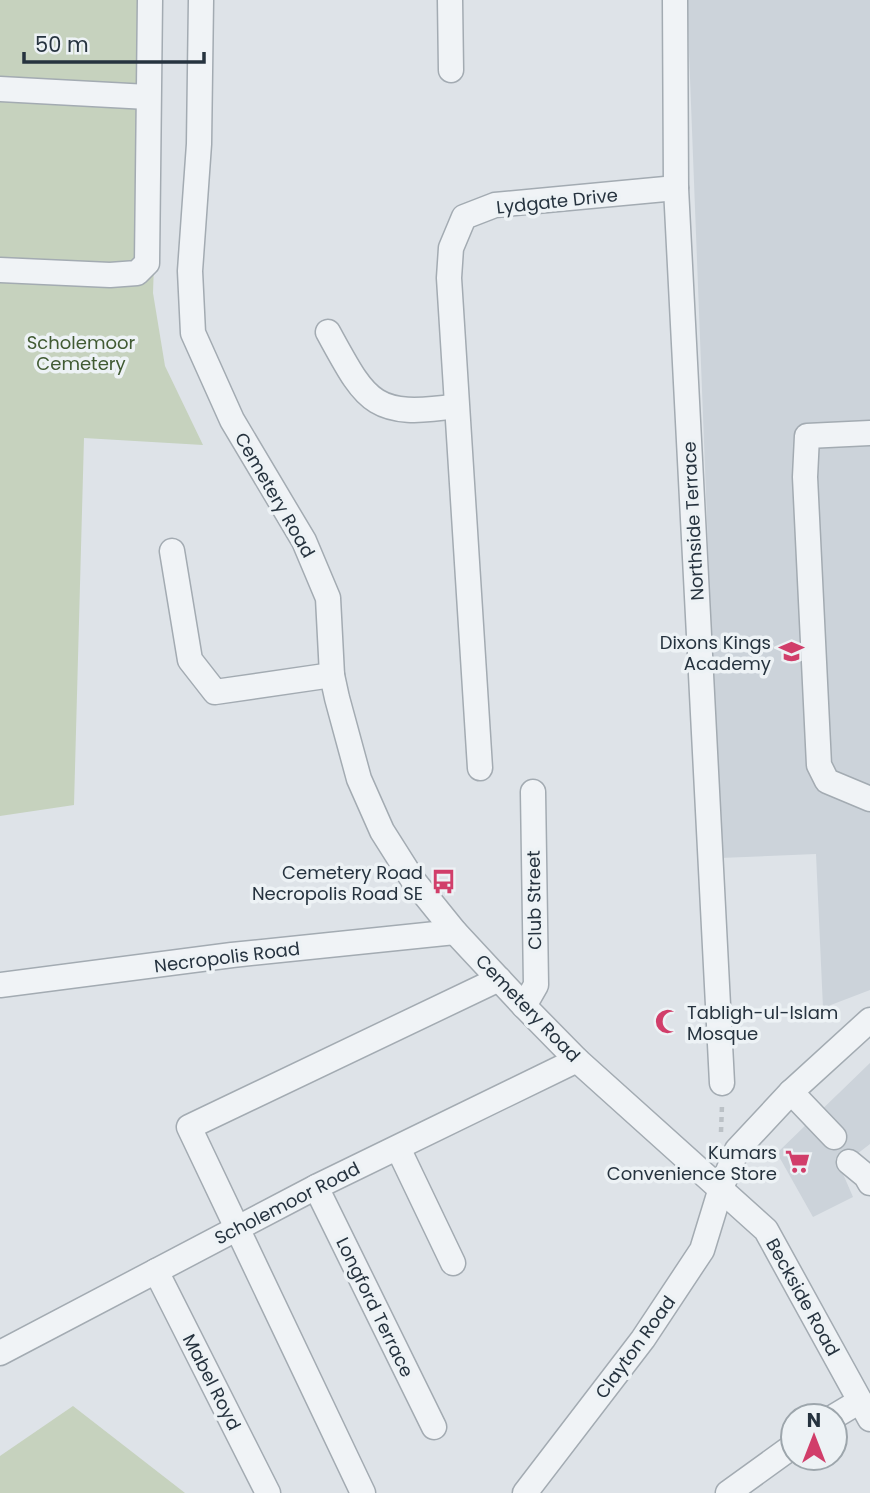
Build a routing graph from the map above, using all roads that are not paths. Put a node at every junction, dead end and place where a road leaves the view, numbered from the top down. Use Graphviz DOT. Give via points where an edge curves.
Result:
graph roads {
  1 [pos="150,0"];
  2 [pos="201,0"];
  3 [pos="450,0"];
  4 [pos="675,0"];
  5 [pos="452,70"];
  6 [pos="0,89"];
  7 [pos="148,97"];
  8 [pos="676,188"];
  9 [pos="0,270"];
  10 [pos="328,332"];
  11 [pos="456,406"];
  12 [pos="870,433"];
  13 [pos="172,551"];
  14 [pos="332,675"];
  15 [pos="480,768"];
  16 [pos="533,792"];
  17 [pos="870,799"];
  18 [pos="454,932"];
  19 [pos="499,979"];
  20 [pos="0,985"];
  21 [pos="524,1006"];
  22 [pos="870,1020"];
  23 [pos="577,1060"];
  24 [pos="722,1083"];
  25 [pos="791,1092"];
  26 [pos="834,1137"];
  27 [pos="398,1148"];
  28 [pos="316,1187"];
  29 [pos="721,1188"];
  30 [pos="237,1228"];
  31 [pos="453,1263"];
  32 [pos="156,1271"];
  33 [pos="0,1353"];
  34 [pos="865,1410"];
  35 [pos="434,1427"];
  36 [pos="779,1458"];
  37 [pos="740,1490"];
  38 [pos="268,1493"];
  39 [pos="363,1493"];
  40 [pos="525,1493"];
  1 -- 7 [label="street"];
  2 -- 14 [label="street, Cemetery Road" via="199,144 190,271 194,333 232,420 304,541 328,598"];
  3 -- 5 [label="street"];
  4 -- 8 [label="street, Northside Terrace"];
  6 -- 7 [label="street"];
  7 -- 9 [label="street" via="147,263 137,273 124,274"];
  8 -- 11 [label="street, Lydgate Drive" via="495,205 464,217 452,248 449,278"];
  8 -- 24 [label="street, Northside Terrace"];
  10 -- 11 [label="street" via="356,382 373,400 396,409 427,411"];
  11 -- 15 [label="street, Lydgate Drive"];
  12 -- 17 [label="street" via="807,436 804,478 819,765 827,781"];
  13 -- 14 [label="street" via="190,660 215,692"];
  14 -- 18 [label="street, Cemetery Road" via="359,779 382,831"];
  16 -- 21 [label="street, Club Street" via="536,985"];
  18 -- 19 [label="street, Cemetery Road"];
  18 -- 20 [label="street, Necropolis Road"];
  19 -- 21 [label="street, Cemetery Road"];
  19 -- 30 [label="street" via="189,1127"];
  21 -- 23 [label="street, Cemetery Road"];
  22 -- 25 [label="street, Clayton Road"];
  23 -- 27 [label="street, Scholemoor Road"];
  23 -- 29 [label="street, Cemetery Road"];
  25 -- 26 [label="street"];
  25 -- 29 [label="street, Clayton Road" via="737,1150"];
  27 -- 28 [label="street, Scholemoor Road"];
  27 -- 31 [label="street"];
  28 -- 30 [label="street, Scholemoor Road"];
  28 -- 35 [label="street, Longford Terrace"];
  29 -- 34 [label="street, Beckside Road" via="766,1230"];
  29 -- 40 [label="street, Clayton Road" via="702,1250 643,1339"];
  30 -- 32 [label="street, Scholemoor Road"];
  30 -- 39 [label="street"];
  32 -- 33 [label="street, Scholemoor Road"];
  32 -- 38 [label="street, Mabel Royd"];
  36 -- 37 [label="street"];
}
